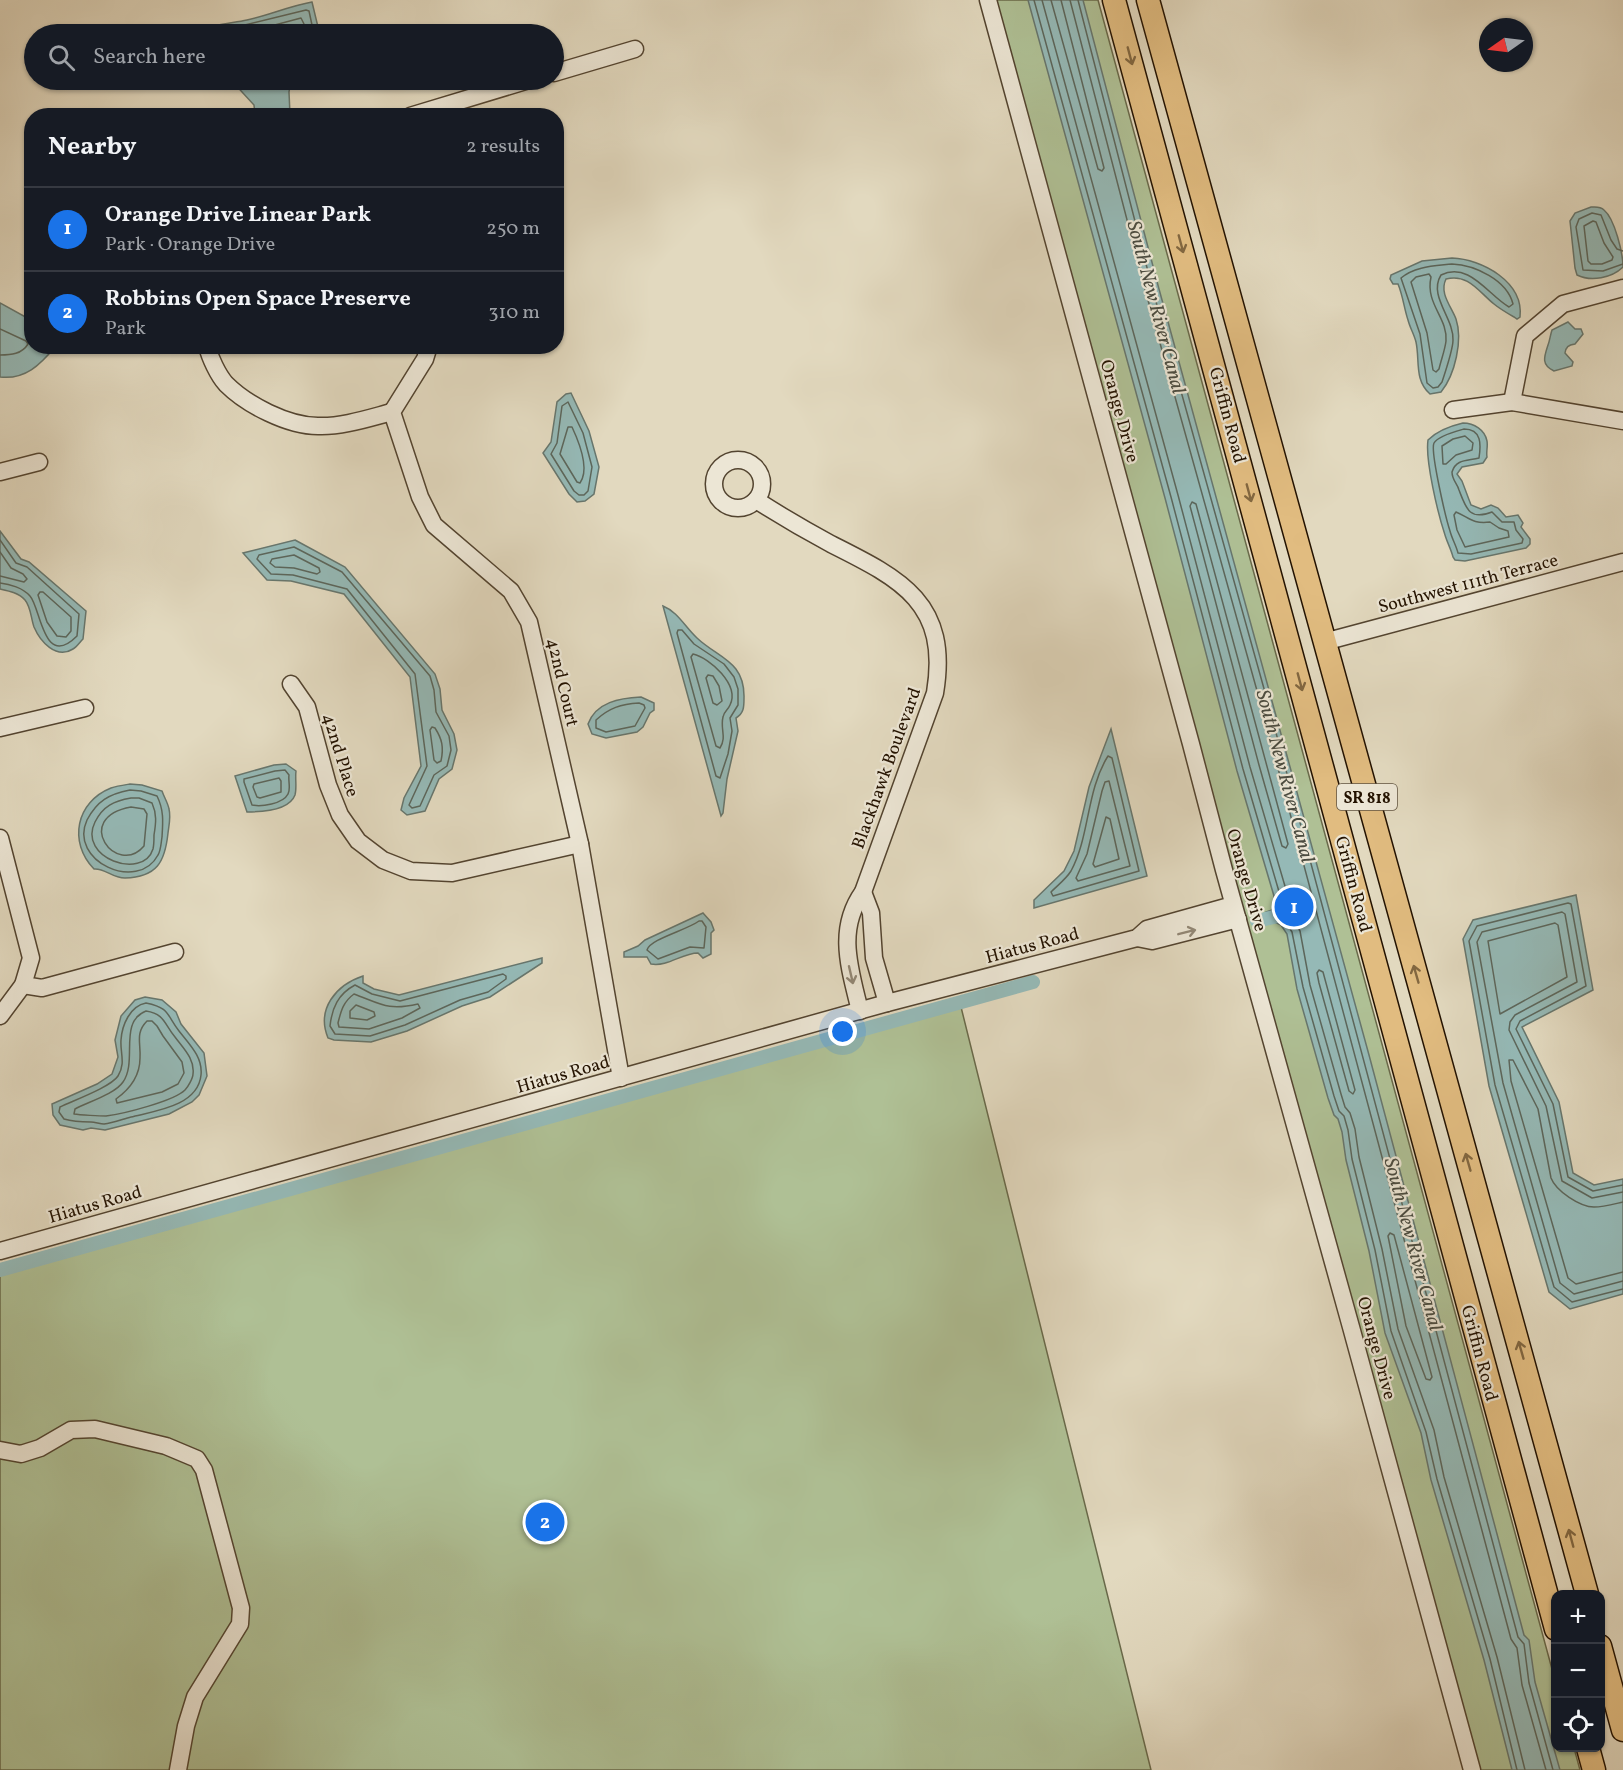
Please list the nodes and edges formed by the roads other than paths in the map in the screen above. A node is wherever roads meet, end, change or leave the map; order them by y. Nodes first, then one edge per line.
1 (988, 0) edge
2 (1114, 0) edge
3 (1148, 0) edge
4 (635, 49) dead end
5 (564, 69) edge
6 (497, 90) edge
7 (437, 108) edge
8 (1623, 288) edge
9 (211, 354) edge
10 (427, 354) edge
11 (1512, 402) junction
12 (1453, 410) dead end
13 (392, 412) junction
14 (1623, 421) edge
15 (39, 462) dead end
16 (0, 472) edge
17 (756, 500) dead end
18 (1623, 562) edge
19 (1324, 642) junction
20 (291, 684) dead end
21 (85, 708) dead end
22 (0, 728) edge
23 (0, 838) edge
24 (580, 844) junction
25 (1350, 867) junction
26 (1388, 875) junction
27 (863, 892) junction
28 (1360, 908) junction
29 (1235, 912) junction
30 (1402, 925) junction
31 (176, 952) dead end
32 (23, 985) junction
33 (887, 1004) junction
34 (860, 1011) junction
35 (0, 1016) edge
36 (621, 1078) junction
37 (0, 1251) edge
38 (0, 1450) edge
39 (1586, 1590) edge
40 (1551, 1611) edge
41 (1605, 1664) edge
42 (1623, 1730) edge
43 (1589, 1752) edge
44 (178, 1770) edge
45 (1472, 1770) edge
46 (1594, 1770) edge

1 - 29 street, Orange Drive
2 -> 25 main road, Griffin Road / SR 818
3 - 19 main road, Griffin Road / SR 818
4 - 5 street
6 - 7 street
8 - 11 street
9 - 13 street
10 - 13 street
11 - 12 street
11 - 14 street
13 - 24 street, 42nd Court
15 - 16 street
17 - 27 street, Blackhawk Boulevard
18 - 19 street, Southwest 111th Terrace
19 - 26 main road, Griffin Road / SR 818
20 - 24 street, 42nd Place
21 - 22 street
23 - 32 street
24 - 36 street, 42nd Court
25 - 26 main road
25 - 28 main road, Griffin Road / SR 818
26 - 30 main road, Griffin Road / SR 818
27 - 33 street
27 -> 34 street, Blackhawk Boulevard
28 - 30 main road
28 - 40 main road, Griffin Road / SR 818
29 - 33 street, Hiatus Road
29 - 45 street, Orange Drive
39 -> 30 main road, Griffin Road / SR 818
31 - 32 street
32 - 35 street
33 - 34 street, Hiatus Road
34 - 36 street, Hiatus Road
36 - 37 street, Hiatus Road
38 - 44 street
41 - 42 main road
43 - 46 main road

